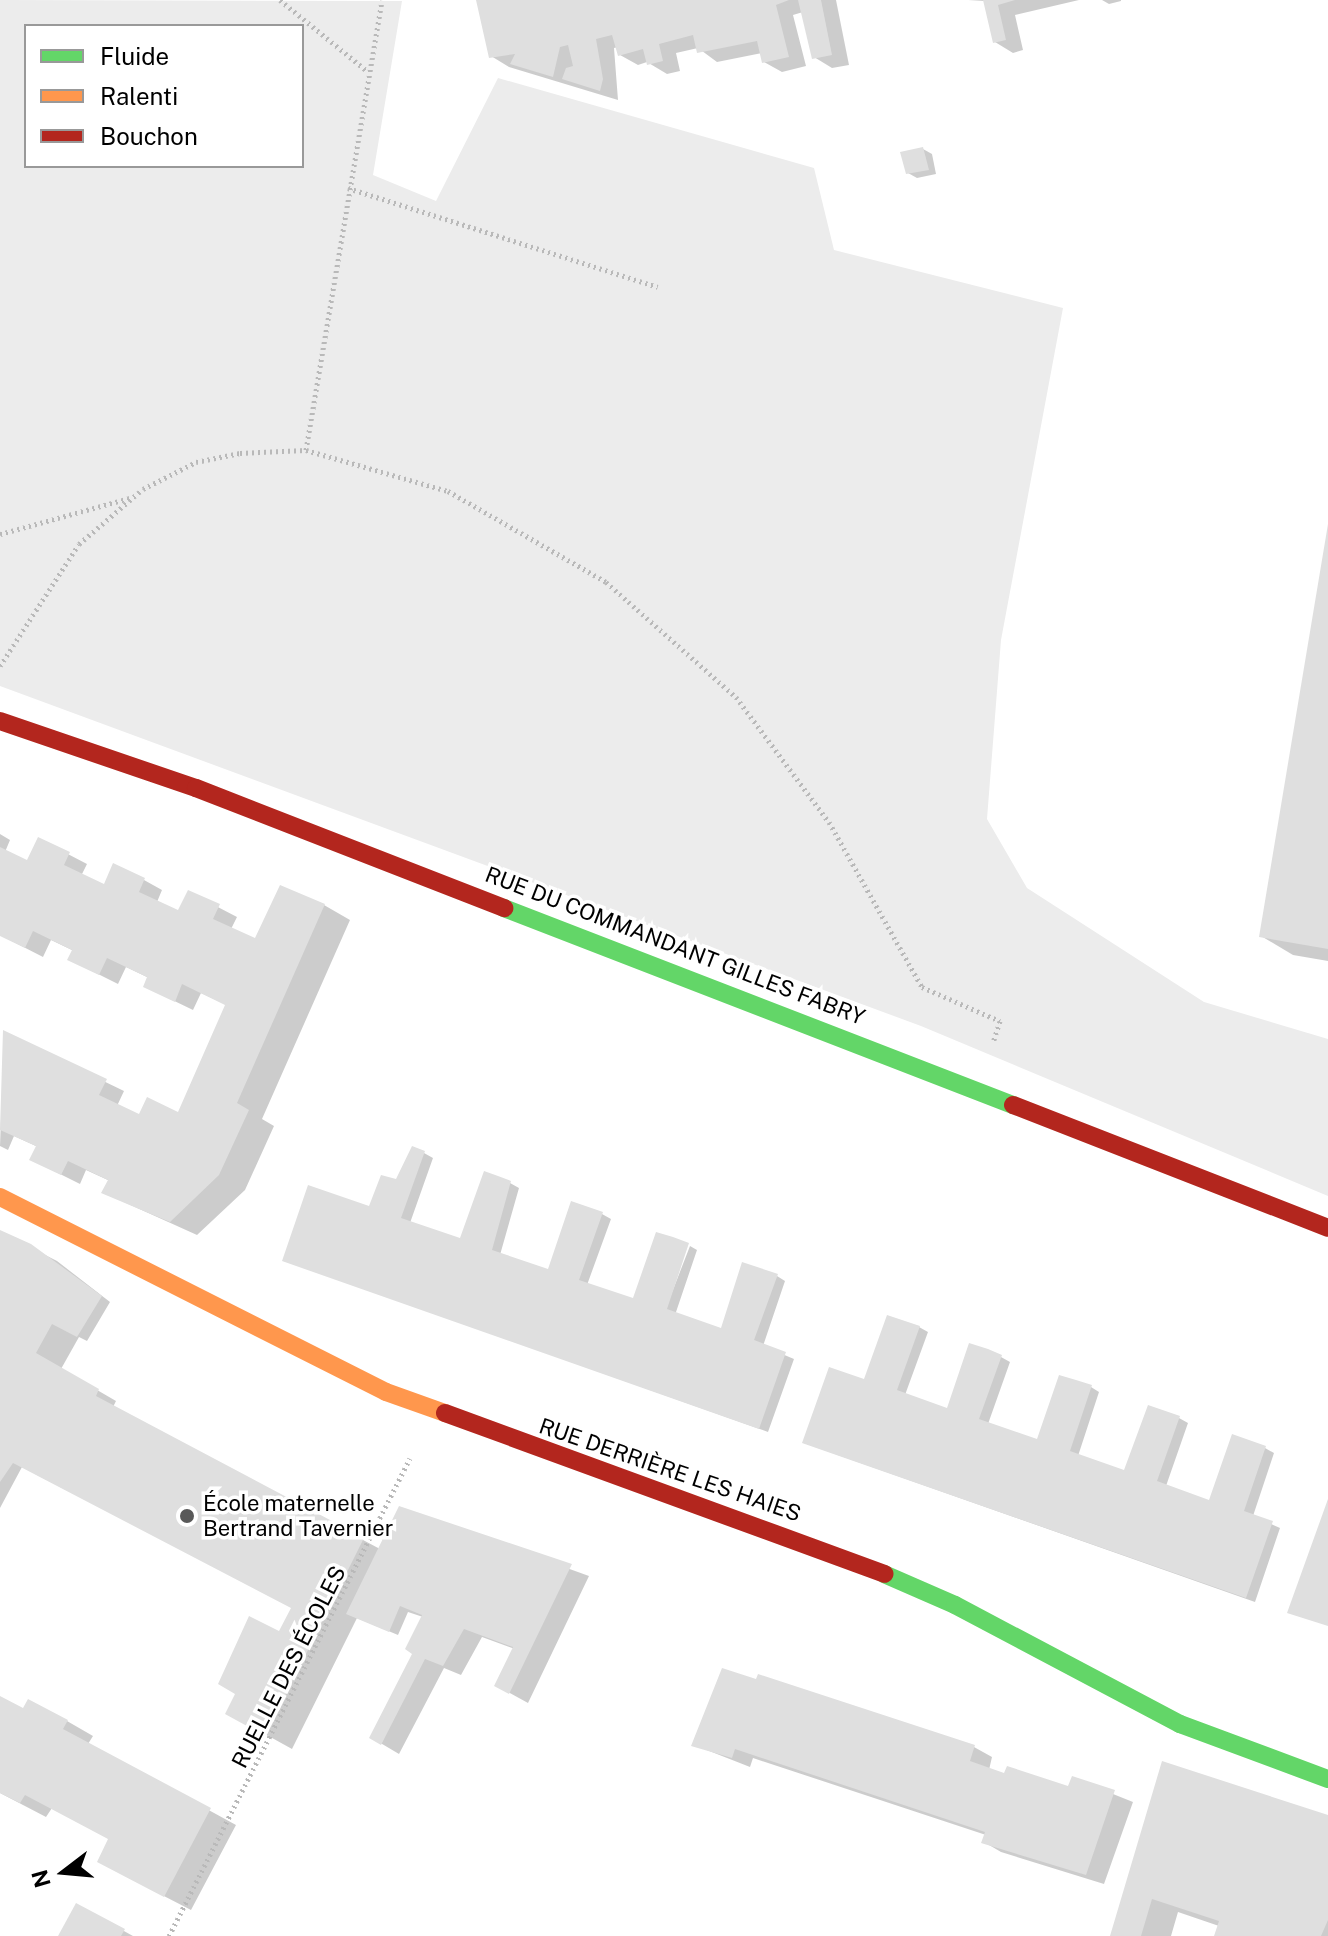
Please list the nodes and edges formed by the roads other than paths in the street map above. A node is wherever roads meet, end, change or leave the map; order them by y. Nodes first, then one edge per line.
1 (0, 721) edge
2 (0, 1197) edge
3 (1328, 1228) edge
4 (1328, 1779) edge

1 - 3 street, RUE DU COMMANDANT GILLES FABRY
2 - 4 street, RUE DERRIÈRE LES HAIES

